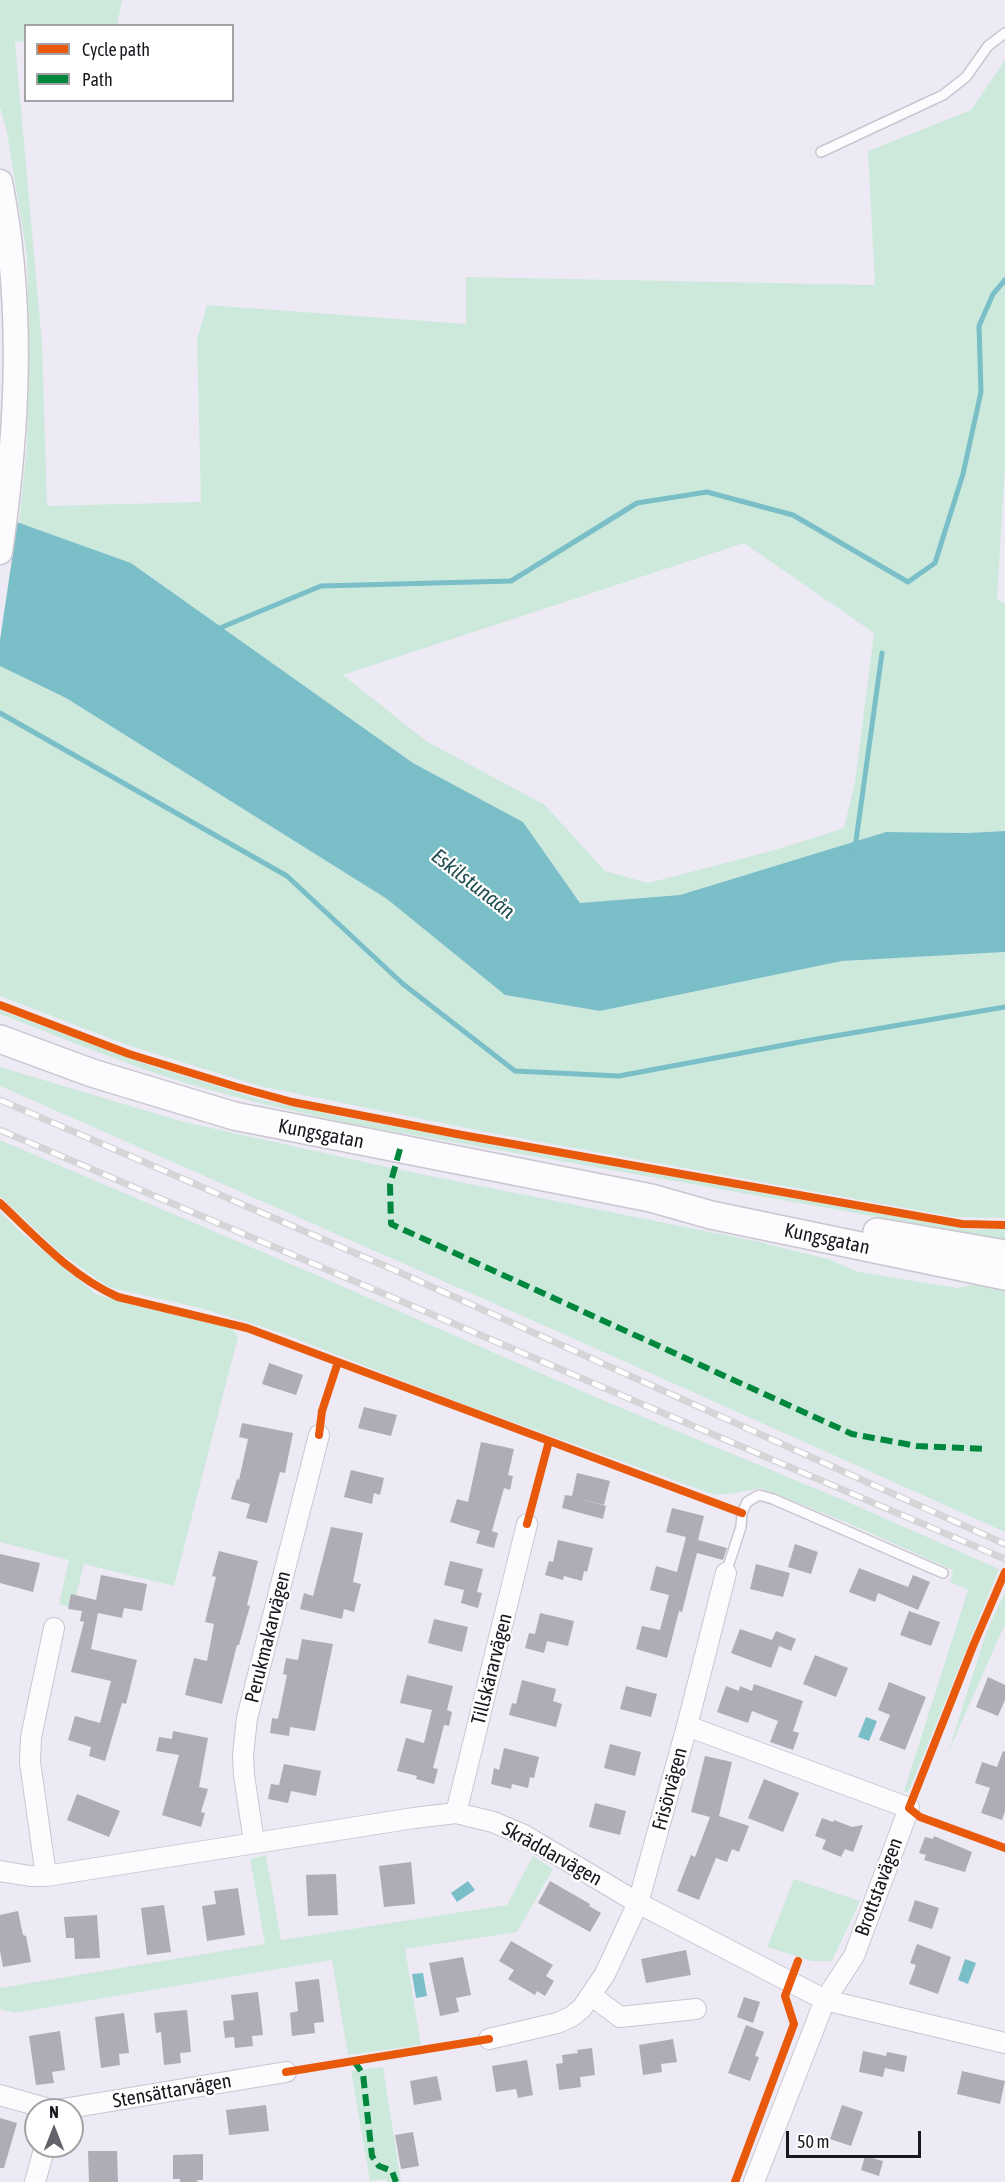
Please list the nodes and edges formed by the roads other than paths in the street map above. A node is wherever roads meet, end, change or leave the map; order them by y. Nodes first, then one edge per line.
1 (1005, 33) edge
2 (821, 152) dead end
3 (0, 182) edge
4 (0, 552) edge
5 (0, 1040) edge
6 (651, 1197) junction
7 (1005, 1254) edge
8 (1005, 1276) edge
9 (319, 1435) dead end
10 (527, 1524) dead end
11 (726, 1573) joint
12 (943, 1573) dead end
13 (54, 1628) dead end
14 (687, 1726) junction
15 (456, 1813) junction
16 (254, 1842) junction
17 (0, 1871) edge
18 (46, 1876) junction
19 (638, 1902) junction
20 (592, 1996) junction
21 (825, 2000) junction
22 (696, 2009) dead end
23 (489, 2039) dead end
24 (1005, 2043) edge
25 (286, 2072) dead end
26 (0, 2095) edge
27 (24, 2102) edge
28 (84, 2105) edge
29 (42, 2158) edge
30 (35, 2182) edge
31 (754, 2182) edge

1 - 2 lane
3 - 4 street
5 - 6 main road, Kungsgatan
6 - 7 main road, Kungsgatan
6 - 8 main road, Kungsgatan
9 - 16 street, Perukmakarvägen
10 - 15 street, Tillskärarvägen
11 - 12 lane
11 - 14 street, Frisörvägen
13 - 18 street
14 - 19 street, Frisörvägen
14 - 21 street, Brottstavägen
15 - 16 street, Skräddarvägen
15 - 19 street, Skräddarvägen
16 - 18 street, Skräddarvägen
17 - 18 street, Skräddarvägen
19 - 20 street, Frisörvägen
19 - 21 street, Skräddarvägen
20 - 22 street
20 - 23 street, Frisörvägen
21 - 24 street, Skräddarvägen
21 - 31 street, Brottstavägen
25 - 28 street, Stensättarvägen
26 - 27 street, Stensättarvägen
29 - 30 street

